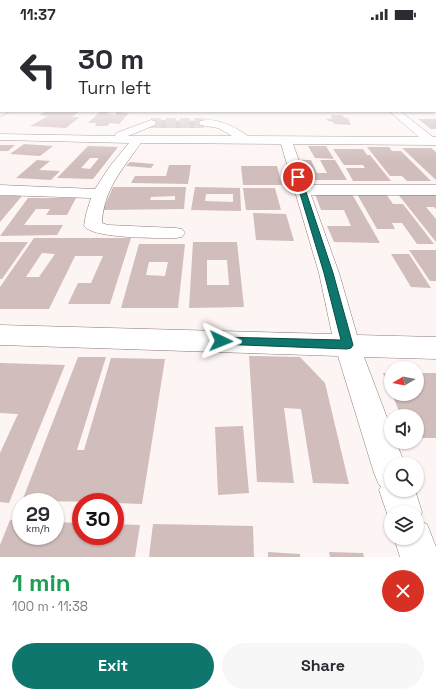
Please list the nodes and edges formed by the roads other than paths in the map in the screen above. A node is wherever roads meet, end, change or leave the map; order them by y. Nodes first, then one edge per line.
1 (397, 114) edge
2 (151, 123) tunnel mouth
3 (204, 123) tunnel mouth
4 (0, 136) edge
5 (112, 139) junction
6 (138, 139) junction
7 (246, 140) junction
8 (286, 140) junction
9 (433, 141) edge
10 (0, 190) edge
11 (302, 190) junction
12 (436, 190) edge
13 (99, 194) junction
14 (176, 233) dead end
15 (0, 335) edge
16 (347, 345) junction
17 (436, 348) edge
18 (386, 457) edge
19 (416, 545) edge
20 (420, 557) edge

1 - 9 street
2 - 5 street
3 - 7 street
4 - 5 street
5 - 6 street
6 - 7 street
6 - 13 street
7 - 8 street
8 - 9 street
8 - 11 street
10 - 13 street
11 - 12 street
11 - 16 street
13 - 14 street
15 - 16 street
16 - 17 street
16 - 18 street
19 - 20 street

